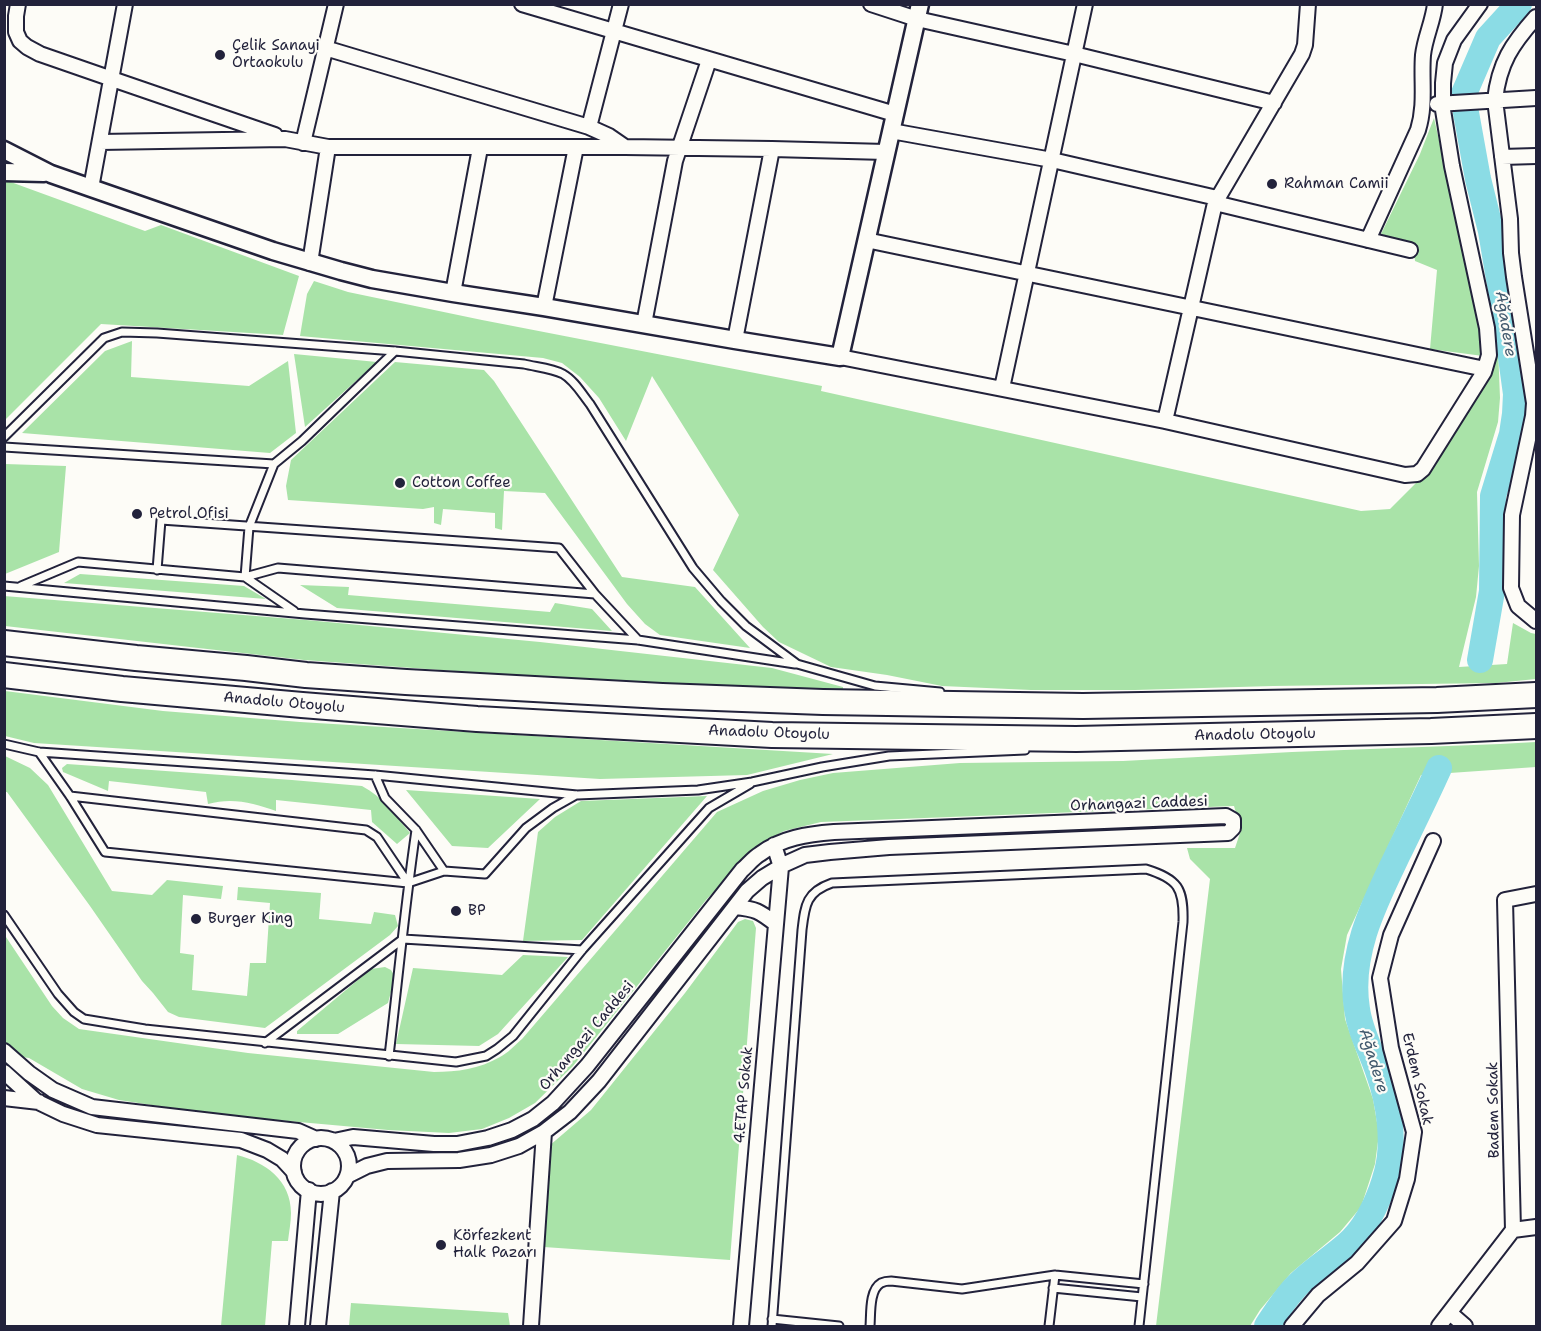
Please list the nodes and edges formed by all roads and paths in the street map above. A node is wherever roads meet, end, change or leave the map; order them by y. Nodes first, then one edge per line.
1 (18, 4) edge
2 (125, 4) edge
3 (336, 4) edge
4 (522, 4) edge
5 (621, 4) edge
6 (871, 4) edge
7 (1085, 4) edge
8 (1308, 4) edge
9 (1436, 4) edge
10 (1480, 4) edge
11 (918, 12) edge
12 (1536, 17) edge
13 (614, 31) junction
14 (325, 48) junction
15 (1074, 54) junction
16 (709, 60) junction
17 (112, 79) junction
18 (1536, 98) edge
19 (1495, 100) junction
20 (1274, 103) junction
21 (1448, 103) junction
22 (1423, 105) junction
23 (895, 114) junction
24 (589, 127) junction
25 (891, 131) junction
26 (285, 139) junction
27 (100, 142) junction
28 (303, 143) junction
29 (328, 147) junction
30 (576, 147) junction
31 (625, 147) junction
32 (480, 148) junction
33 (679, 148) junction
34 (772, 148) junction
35 (4, 150) edge
36 (886, 152) junction
37 (1536, 156) edge
38 (1502, 157) junction
39 (1052, 160) junction
40 (4, 172) edge
41 (51, 174) junction
42 (91, 188) junction
43 (1216, 200) junction
44 (866, 240) junction
45 (1368, 240) junction
46 (1410, 250) dead end
47 (310, 262) junction
48 (1028, 273) junction
49 (453, 293) junction
50 (544, 307) junction
51 (1191, 307) junction
52 (644, 324) junction
53 (735, 340) junction
54 (395, 351) junction
55 (840, 357) junction
56 (1485, 369) junction
57 (1002, 388) junction
58 (1535, 408) edge
59 (1165, 421) junction
60 (4, 437) edge
61 (4, 447) edge
62 (274, 464) junction
63 (249, 526) junction
64 (157, 570) junction
65 (245, 577) junction
66 (4, 586) edge
67 (19, 587) junction
68 (595, 594) junction
69 (296, 613) junction
70 (1536, 621) edge
71 (639, 640) junction
72 (4, 643) edge
73 (797, 664) junction
74 (4, 675) edge
75 (944, 693) dead end
76 (1536, 695) edge
77 (979, 696) dead end
78 (1083, 706) junction
79 (1536, 726) edge
80 (1317, 733) junction
81 (4, 744) edge
82 (1072, 747) dead end
83 (1037, 749) dead end
84 (39, 752) junction
85 (375, 775) junction
86 (752, 782) junction
87 (577, 795) junction
88 (70, 796) junction
89 (416, 830) junction
90 (1433, 841) dead end
91 (774, 845) junction
92 (781, 867) junction
93 (444, 871) junction
94 (408, 883) junction
95 (1536, 894) edge
96 (735, 907) junction
97 (4, 915) edge
98 (776, 924) junction
99 (403, 939) junction
100 (582, 950) junction
101 (265, 1043) junction
102 (4, 1051) edge
103 (389, 1056) junction
104 (4, 1072) edge
105 (4, 1098) edge
106 (36, 1101) junction
107 (92, 1107) junction
108 (544, 1132) junction
109 (316, 1139) junction
110 (334, 1141) junction
111 (294, 1172) junction
112 (347, 1176) junction
113 (309, 1190) junction
114 (332, 1191) junction
115 (1536, 1227) edge
116 (1513, 1230) junction
117 (1055, 1275) junction
118 (1144, 1284) junction
119 (1053, 1288) junction
120 (1142, 1297) junction
121 (1450, 1312) junction
122 (772, 1323) edge
123 (297, 1326) edge
124 (318, 1326) edge
125 (531, 1326) edge
126 (741, 1326) edge
127 (839, 1326) edge
128 (870, 1326) edge
129 (1048, 1326) edge
130 (1139, 1326) edge
131 (1292, 1326) edge
132 (1438, 1326) edge
133 (1465, 1326) edge

1 - 17 street
2 - 17 street
3 - 14 street
4 - 13 street
5 - 13 street
6 - 11 street
7 - 15 street
8 - 20 street
9 - 22 street
10 - 21 street
11 - 15 street
11 - 23 street
12 - 19 street
13 - 16 street
13 - 24 street
14 - 24 street
14 - 28 street
15 - 20 street
15 - 39 street
16 - 23 street
16 - 33 street
17 - 26 street
17 - 27 street
18 - 19 street
19 - 21 street
19 - 38 street
20 - 43 street
21 - 22 street
21 - 56 street
22 - 45 street
23 - 25 street
24 - 31 street
25 - 36 street
25 - 39 street
26 - 27 street
26 - 28 street
27 - 42 street
28 - 29 street
29 - 32 street
29 - 47 street
30 - 31 street
30 - 32 street
30 - 50 street
31 - 33 street
32 - 49 street
33 - 34 street
33 - 52 street
34 - 36 street
34 - 53 street
35 - 41 street
36 - 44 street
37 - 38 street
38 - 58 street
39 - 43 street
39 - 48 street
40 - 41 street
41 - 42 street
42 - 47 street
43 - 45 street
43 - 51 street
44 - 48 street
44 - 55 street
45 - 46 street
47 - 49 street
48 - 51 street
48 - 57 street
49 - 50 street
50 - 52 street
51 - 56 street
51 - 59 street
52 - 53 street
53 - 55 street
54 - 60 lane
54 - 62 lane
54 - 73 lane
55 - 57 street
56 - 59 street
57 - 59 street
58 - 70 street
61 - 62 lane
62 - 63 lane
63 - 64 lane
63 - 65 lane
63 - 68 lane
64 - 65 lane
64 - 67 lane
65 - 68 lane
65 - 69 lane
66 - 67 lane
67 - 69 lane
68 - 71 lane
69 - 71 lane
71 - 73 lane
72 - 78 highway, Anadolu Otoyolu
73 - 75 lane
74 - 80 highway, Anadolu Otoyolu
76 - 78 highway, Anadolu Otoyolu
77 - 78 lane
79 - 80 highway, Anadolu Otoyolu
80 - 82 lane
81 - 84 lane
83 - 86 lane
84 - 85 lane
84 - 88 lane
85 - 87 lane
85 - 89 lane
86 - 87 lane
86 - 100 lane
87 - 93 lane
88 - 94 lane
88 - 94 lane
89 - 93 lane
89 - 94 lane
90 - 131 street, Erdem Sokak
91 - 92 street
91 - 92 street, Orhangazi Caddesi
91 - 110 street, Orhangazi Caddesi
92 - 96 street
92 - 98 street, 4.ETAP Sokak
93 - 94 lane
94 - 99 lane
95 - 116 street, Badem Sokak
96 - 98 street
96 - 108 street
97 - 101 lane
98 - 126 street, 4.ETAP Sokak
99 - 100 lane
99 - 101 lane
99 - 103 lane
100 - 103 lane
101 - 103 lane
102 - 107 street
104 - 106 street
105 - 106 street
106 - 107 street
106 - 111 street
107 - 109 street
108 - 112 street
108 - 125 street
109 - 110 street
109 - 111 street
110 - 112 street
111 - 113 street
112 - 114 street
113 - 114 street
113 - 123 street
114 - 124 street
115 - 116 street
116 - 121 street
117 - 118 lane
117 - 119 lane
117 - 128 lane
118 - 120 lane
118 - 122 lane
119 - 120 lane
119 - 129 lane
120 - 130 lane
121 - 132 street
121 - 133 street
122 - 127 lane

